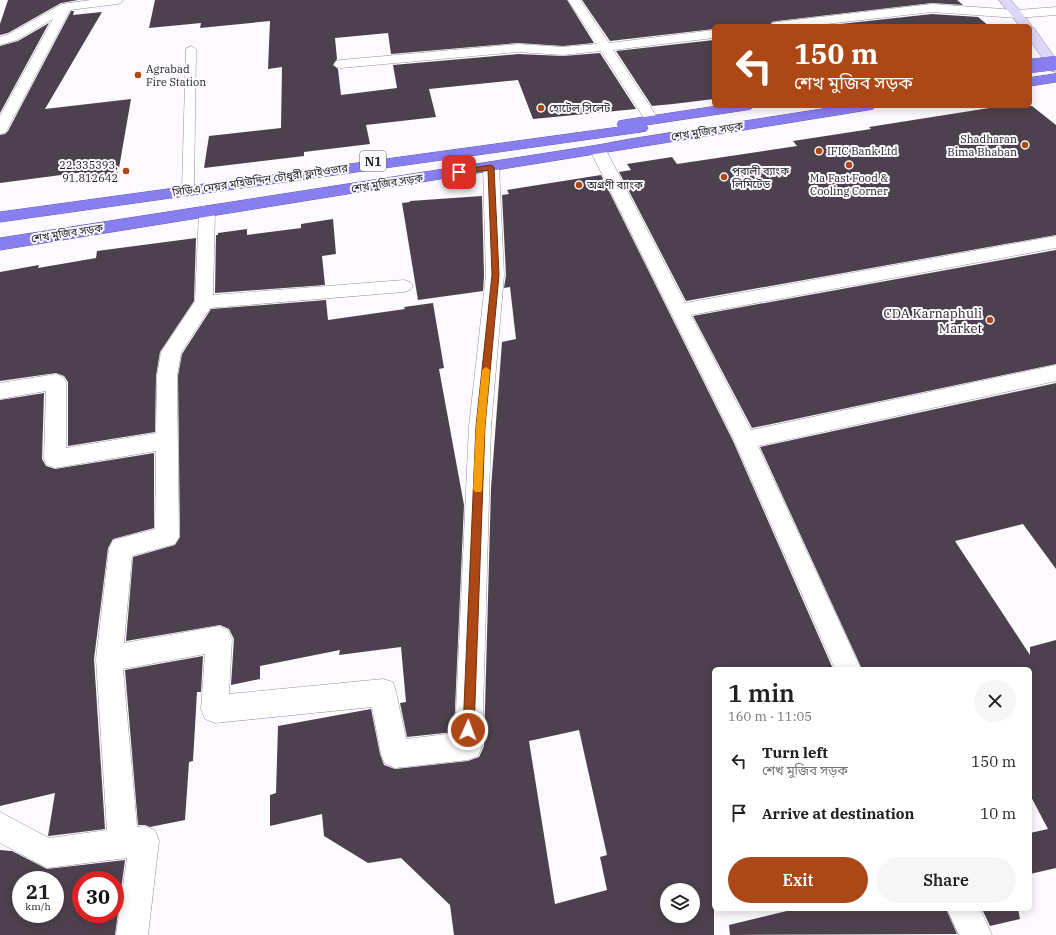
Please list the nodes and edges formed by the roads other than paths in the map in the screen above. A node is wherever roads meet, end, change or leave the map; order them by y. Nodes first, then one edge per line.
1 (117, 0) edge
2 (574, 0) edge
3 (1005, 0) edge
4 (75, 4) edge
5 (1056, 11) edge
6 (1017, 14) junction
7 (794, 24) edge
8 (1024, 24) edge
9 (712, 34) edge
10 (1032, 34) edge
11 (0, 41) edge
12 (605, 47) junction
13 (191, 49) dead end
14 (1032, 60) edge
15 (1054, 61) edge
16 (341, 64) dead end
17 (1032, 66) edge
18 (1056, 74) edge
19 (1032, 76) edge
20 (1056, 78) edge
21 (1032, 82) edge
22 (733, 108) edge
23 (769, 108) edge
24 (830, 108) edge
25 (855, 108) edge
26 (652, 120) junction
27 (0, 130) edge
28 (598, 150) junction
29 (491, 167) junction
30 (188, 188) junction
31 (206, 211) junction
32 (0, 217) edge
33 (0, 232) edge
34 (1056, 242) edge
35 (0, 244) edge
36 (404, 286) dead end
37 (204, 302) junction
38 (680, 310) junction
39 (1056, 373) edge
40 (0, 391) edge
41 (167, 440) junction
42 (746, 440) junction
43 (109, 659) junction
44 (847, 667) edge
45 (0, 827) edge
46 (123, 844) junction
47 (964, 911) edge
48 (132, 935) edge
49 (976, 935) edge

1 - 4 street
2 - 12 street
3 - 6 main road
4 - 11 street
4 - 27 street
5 - 6 street
6 - 7 street
6 - 8 main road
9 - 12 street
10 - 15 main road
12 - 16 street
12 - 26 street
13 - 30 lane
14 - 15 highway
15 - 17 highway, bridge
18 - 19 highway
20 - 21 highway
22 - 26 highway, শেখ মুজিব সড়ক / N1
23 - 32 highway, সিডিএ মেয়র মহিউদ্দিন চৌধুরী ফ্লাইওভার
24 - 33 highway
25 - 28 highway, শেখ মুজিব সড়ক / N1
26 - 30 highway, শেখ মুজিব সড়ক / N1
28 - 29 highway, শেখ মুজিব সড়ক / N1
28 - 38 street
29 - 31 highway, শেখ মুজিব সড়ক / N1
29 - 43 street
30 - 32 highway, শেখ মুজিব সড়ক / N1
31 - 35 highway, শেখ মুজিব সড়ক / N1
31 - 37 street
34 - 38 street
36 - 37 street
37 - 41 street
38 - 42 street
39 - 42 street
40 - 41 street
41 - 43 street
42 - 44 street
43 - 46 street
45 - 46 street
46 - 48 street
47 - 49 street

